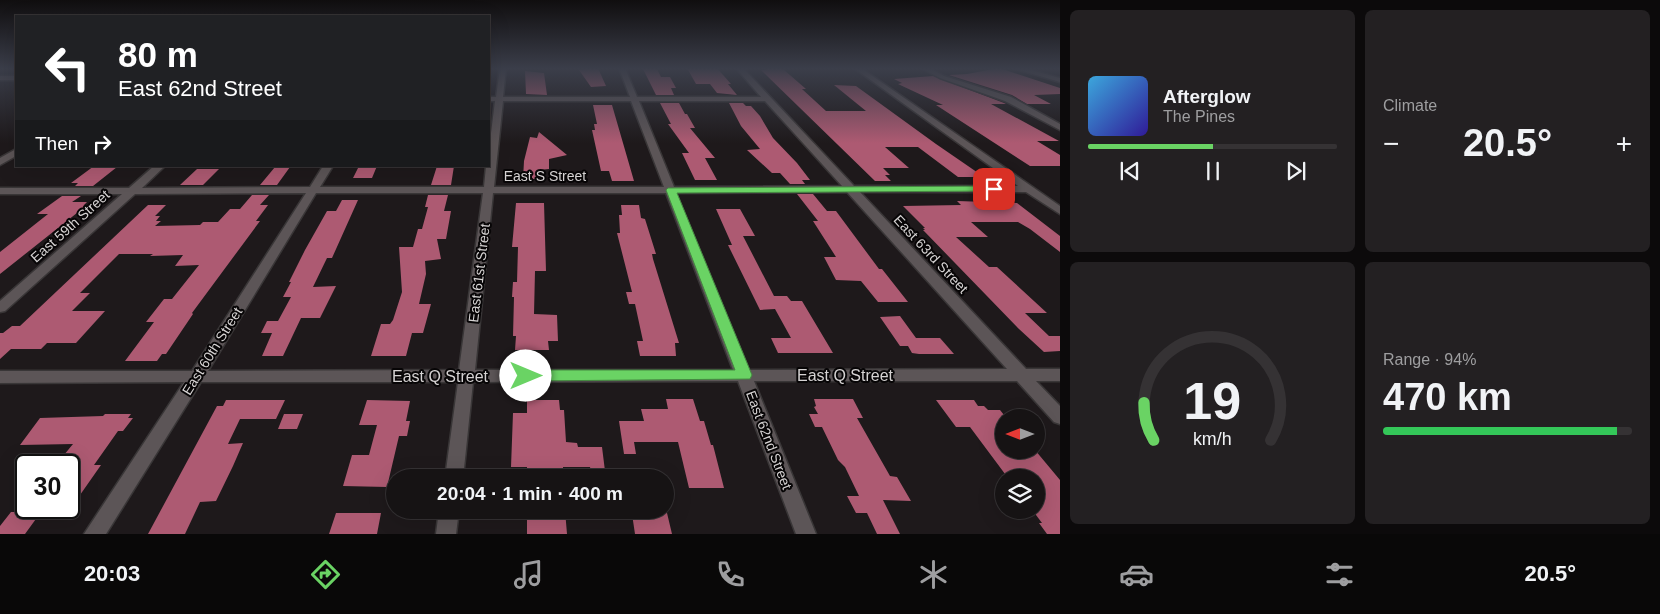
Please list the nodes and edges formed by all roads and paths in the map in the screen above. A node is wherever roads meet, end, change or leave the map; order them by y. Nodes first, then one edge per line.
1 (632, 93) edge
2 (762, 93) edge
3 (892, 93) edge
4 (990, 93) edge
5 (494, 99) edge
6 (634, 99) junction
7 (768, 99) junction
8 (1060, 127) edge
9 (15, 153) edge
10 (0, 162) edge
11 (159, 167) edge
12 (327, 167) edge
13 (850, 189) junction
14 (1029, 189) junction
15 (133, 190) junction
16 (312, 190) junction
17 (489, 190) junction
18 (671, 190) junction
19 (0, 191) edge
20 (1060, 211) edge
21 (0, 308) edge
22 (744, 375) junction
23 (1022, 375) junction
24 (1060, 375) edge
25 (197, 376) junction
26 (467, 376) junction
27 (0, 377) edge
28 (1060, 417) edge
29 (455, 469) edge
30 (448, 519) edge
31 (94, 534) edge
32 (446, 534) edge
33 (806, 534) edge

1 - 6 street, East 62nd Street
2 - 7 street, East 63rd Street
3 - 14 street
4 - 8 street
5 - 6 street
5 - 17 street, East 61st Street
6 - 7 street
6 - 18 street, East 62nd Street
7 - 13 street, East 63rd Street
9 - 10 street
11 - 15 street, East 59th Street
12 - 16 street, East 60th Street
13 - 14 street, East S Street
13 - 18 street, East S Street
13 - 23 street, East 63rd Street
14 - 20 street
15 - 16 street, East S Street
15 - 19 street, East S Street
15 - 21 street, East 59th Street
16 - 17 street, East S Street
16 - 25 street, East 60th Street
17 - 18 street, East S Street
17 - 26 street, East 61st Street
18 - 22 street, East 62nd Street
22 - 23 street, East Q Street
22 - 26 street, East Q Street
22 - 33 street, East 62nd Street
23 - 24 street, East Q Street
23 - 28 street, East 63rd Street
25 - 26 street, East Q Street
25 - 27 street, East Q Street
25 - 31 street, East 60th Street
26 - 29 street, East 61st Street
30 - 32 street

